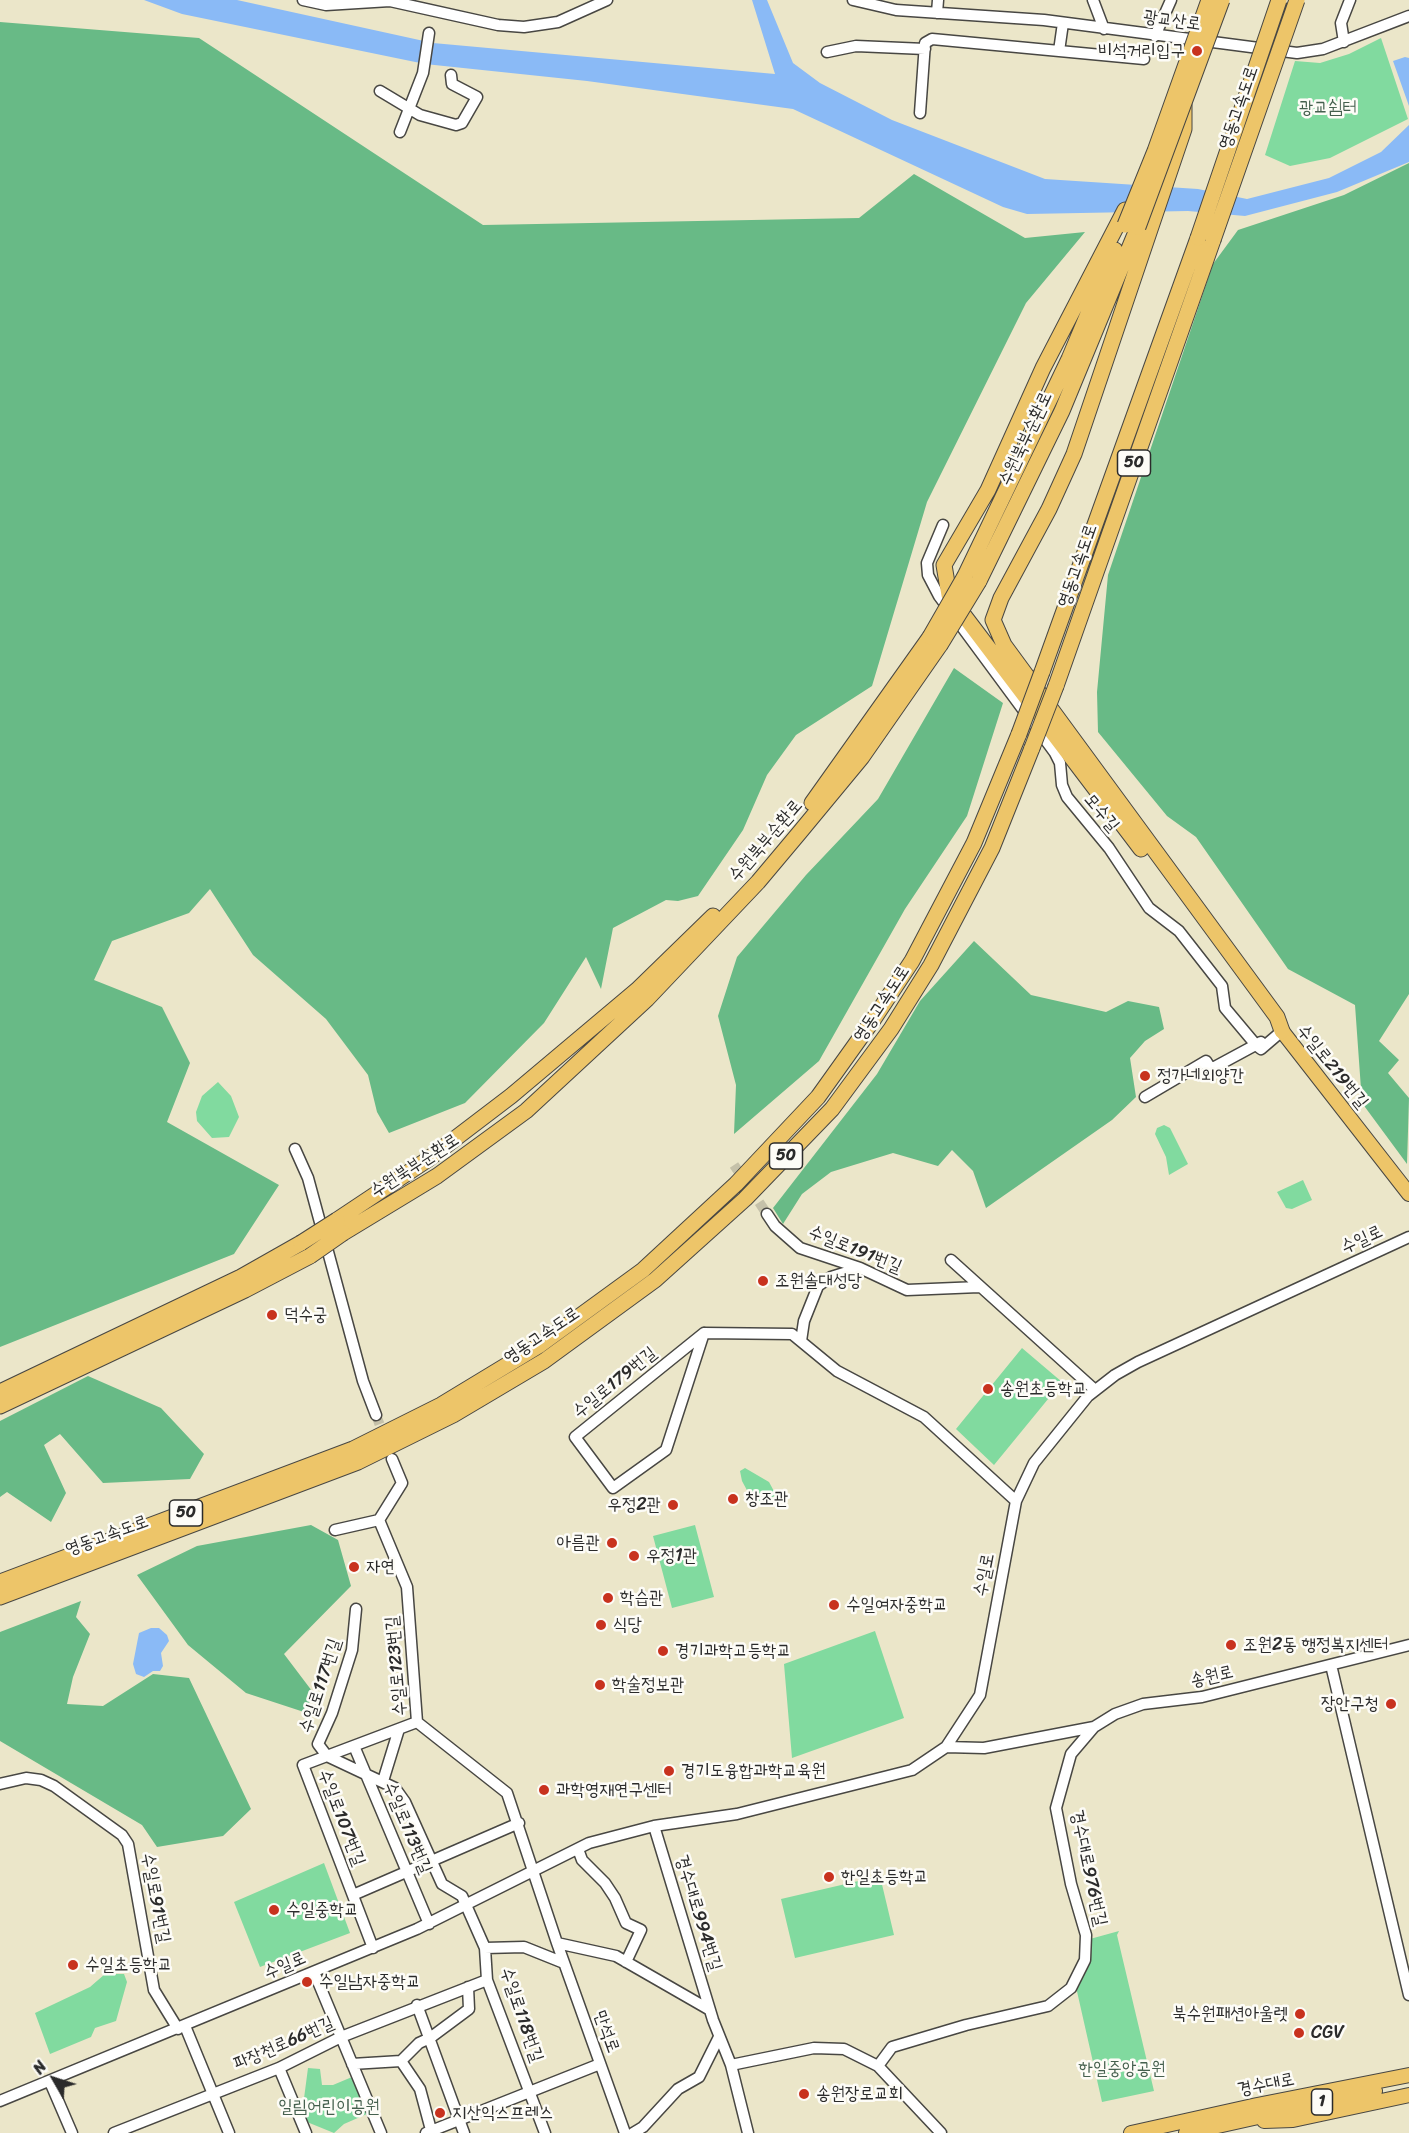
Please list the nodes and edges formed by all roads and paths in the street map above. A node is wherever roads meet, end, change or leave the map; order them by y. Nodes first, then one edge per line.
1 (303, 0) edge
2 (607, 0) edge
3 (853, 0) edge
4 (938, 0) edge
5 (1093, 0) edge
6 (1171, 0) edge
7 (1209, 0) edge
8 (1222, 0) edge
9 (1279, 0) edge
10 (1298, 0) edge
11 (1350, 0) edge
12 (321, 2) edge
13 (937, 13) junction
14 (1409, 16) edge
15 (1063, 23) junction
16 (1104, 29) junction
17 (1155, 36) junction
18 (429, 37) dead end
19 (1344, 42) junction
20 (924, 49) junction
21 (1059, 51) junction
22 (827, 52) dead end
23 (1144, 59) dead end
24 (451, 75) dead end
25 (380, 91) dead end
26 (410, 109) junction
27 (920, 113) dead end
28 (400, 132) dead end
29 (1133, 226) junction
30 (1205, 239) junction
31 (943, 525) dead end
32 (935, 641) junction
33 (1282, 1031) junction
34 (1256, 1045) junction
35 (1145, 1097) dead end
36 (295, 1149) dead end
37 (1409, 1194) edge
38 (767, 1214) tunnel mouth
39 (340, 1227) junction
40 (1409, 1237) edge
41 (306, 1249) junction
42 (951, 1260) dead end
43 (860, 1268) junction
44 (979, 1287) junction
45 (704, 1333) junction
46 (801, 1341) junction
47 (1095, 1390) junction
48 (0, 1392) edge
49 (0, 1406) edge
50 (376, 1415) tunnel mouth
51 (392, 1460) dead end
52 (1016, 1501) junction
53 (379, 1520) junction
54 (335, 1530) dead end
55 (0, 1582) edge
56 (0, 1597) edge
57 (356, 1609) dead end
58 (1409, 1645) edge
59 (1331, 1665) junction
60 (417, 1722) junction
61 (1095, 1727) junction
62 (399, 1729) junction
63 (354, 1746) junction
64 (946, 1747) junction
65 (327, 1756) junction
66 (367, 1776) junction
67 (383, 1781) junction
68 (0, 1784) edge
69 (519, 1823) junction
70 (654, 1826) junction
71 (578, 1849) junction
72 (432, 1861) junction
73 (407, 1872) junction
74 (533, 1872) junction
75 (353, 1895) junction
76 (467, 1906) junction
77 (429, 1924) junction
78 (557, 1943) junction
79 (373, 1948) junction
80 (485, 1948) junction
81 (627, 1962) junction
82 (564, 1964) junction
83 (314, 1972) junction
84 (487, 1980) junction
85 (468, 1987) junction
86 (1409, 1995) edge
87 (417, 2005) junction
88 (710, 2010) junction
89 (181, 2028) junction
90 (340, 2037) junction
91 (719, 2037) junction
92 (430, 2038) junction
93 (401, 2061) junction
94 (352, 2064) junction
95 (600, 2064) junction
96 (731, 2066) junction
97 (878, 2066) junction
98 (1409, 2066) edge
99 (279, 2068) junction
100 (1409, 2075) edge
101 (50, 2082) junction
102 (1409, 2084) edge
103 (212, 2092) junction
104 (530, 2093) junction
105 (1409, 2095) edge
106 (0, 2102) edge
107 (1241, 2108) junction
108 (459, 2120) junction
109 (145, 2121) junction
110 (1235, 2122) junction
111 (1216, 2129) edge
112 (429, 2132) edge
113 (72, 2133) edge
114 (114, 2133) edge
115 (150, 2133) edge
116 (229, 2133) edge
117 (306, 2133) edge
118 (381, 2133) edge
119 (464, 2133) edge
120 (545, 2133) edge
121 (625, 2133) edge
122 (633, 2133) edge
123 (748, 2133) edge
124 (941, 2133) edge
125 (1131, 2133) edge
126 (1186, 2133) edge

1 - 12 street
2 - 12 street
3 - 13 street, 광교산로
4 - 13 street
5 - 16 street
6 - 17 street
7 - 29 highway, 수원북부순환로, bridge
8 - 29 highway, 수원북부순환로, bridge
9 - 30 highway, 영동고속도로 / 50, bridge
10 - 30 highway, 영동고속도로 / 50, bridge
11 - 19 street
13 - 15 street, 광교산로
14 - 19 street, 광교산로
15 - 16 street, 광교산로
15 - 21 street
16 - 17 street, 광교산로
17 - 19 street, 광교산로
18 - 26 street
20 - 21 street
20 - 22 street
20 - 27 street
21 - 23 street
24 - 26 street
25 - 26 street
26 - 28 street
29 - 32 highway, 수원북부순환로, bridge
29 - 33 highway
29 - 33 highway
30 - 55 highway, 영동고속도로 / 50, bridge
30 - 56 highway, 영동고속도로 / 50, bridge
31 - 34 street, 모수길
32 - 39 highway, 수원북부순환로
32 - 39 highway, 수원북부순환로
33 - 34 street, 수일로219번길
33 - 37 main road, 수일로219번길
34 - 35 street, 수일로219번길
36 - 50 street
38 - 43 street, 수일로191번길
39 - 41 highway, 수원북부순환로, bridge
40 - 47 street, 수일로
41 - 48 highway, 수원북부순환로
41 - 49 highway, 수원북부순환로
42 - 44 street
43 - 44 street, 수일로191번길
43 - 46 street
44 - 47 street
45 - 45 street, 수일로179번길
45 - 46 street
46 - 52 street
47 - 52 street, 수일로
51 - 53 street
52 - 64 street, 수일로
53 - 54 street
53 - 60 street, 수일로123번길
57 - 65 street, 수일로117번길
58 - 59 street, 송원로
59 - 61 street, 송원로
59 - 86 street
60 - 62 street, 수일로107번길
60 - 69 street, 수일로123번길
61 - 64 street
61 - 97 street, 경수대로976번길
62 - 63 street, 수일로107번길
62 - 67 street
63 - 65 street, 수일로107번길
63 - 66 street, 수일로113번길
64 - 70 street, 수일로
65 - 66 street, 수일로117번길
65 - 75 street, 수일로107번길
66 - 67 street, 수일로117번길
66 - 73 street, 수일로113번길
67 - 72 street, 수일로117번길
68 - 89 street, 수일로91번길
69 - 72 street
69 - 74 street, 수일로123번길
70 - 71 street, 수일로
70 - 88 street, 경수대로994번길
71 - 74 street, 수일로
71 - 81 street
72 - 73 street
72 - 76 street, 수일로117번길
73 - 75 street, 수일로107번길
73 - 77 street, 수일로113번길
74 - 76 street, 수일로
74 - 78 street, 만석로
75 - 79 street, 수일로107번길
76 - 77 street, 수일로
76 - 80 street, 수일로118번길
77 - 79 street, 수일로
78 - 81 street
78 - 82 street, 만석로
79 - 83 street, 수일로
80 - 82 street, 수일로118번길
80 - 84 street, 수일로118번길
81 - 88 street
82 - 95 street, 만석로
83 - 89 street, 수일로
83 - 90 street
84 - 85 street, 파장천로66번길
84 - 104 street, 수일로118번길
85 - 87 street, 파장천로66번길
85 - 92 street
87 - 90 street, 파장천로66번길
87 - 92 street
88 - 91 street, 경수대로994번길
89 - 101 street, 수일로
89 - 103 street, 수일로91번길
90 - 94 street
90 - 99 street, 파장천로66번길
91 - 96 street, 경수대로994번길
91 - 122 street
92 - 93 street
92 - 108 street
93 - 94 street
93 - 112 street
94 - 118 street
95 - 104 street
95 - 121 street, 만석로
96 - 97 street
96 - 123 street, 경수대로994번길
97 - 124 street
98 - 107 main road
99 - 103 street, 파장천로66번길
99 - 117 street
100 - 107 main road, 경수대로 / 1
101 - 106 street, 수일로
101 - 113 street
102 - 110 main road, 경수대로 / 1
103 - 109 street, 파장천로66번길
103 - 116 street, 수일로91번길
104 - 108 street
104 - 120 street, 수일로118번길
105 - 110 main road
107 - 125 main road, 경수대로 / 1
108 - 112 street
108 - 119 street
109 - 114 street, 파장천로66번길
109 - 115 street
110 - 111 main road, 경수대로 / 1
111 - 126 main road, 경수대로 / 1

